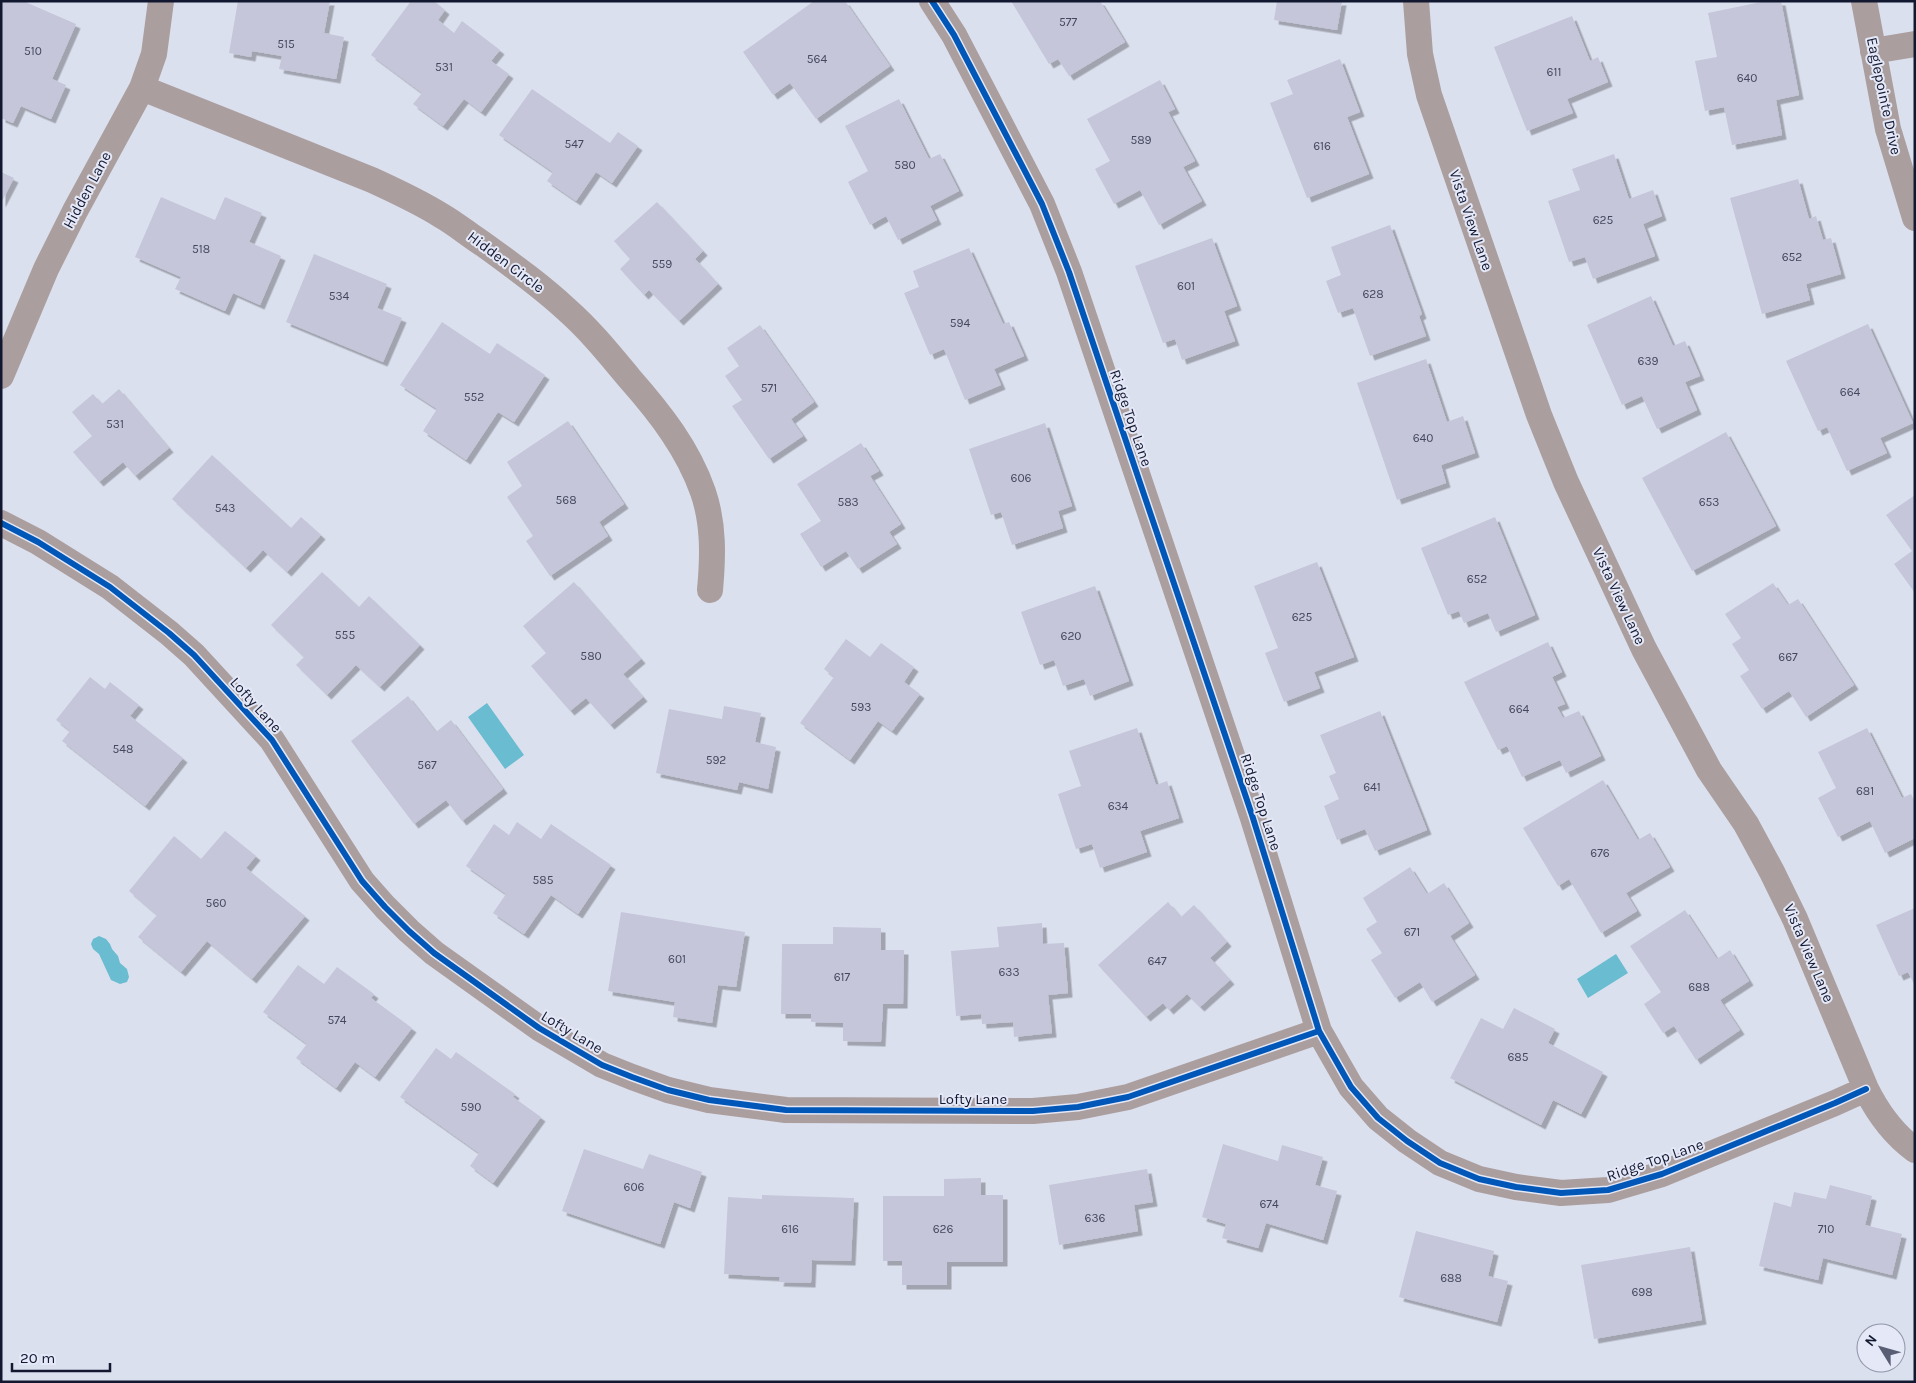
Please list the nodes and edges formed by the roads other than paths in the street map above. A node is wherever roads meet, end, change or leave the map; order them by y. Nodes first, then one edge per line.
1 (162, 1) edge
2 (932, 1) edge
3 (1416, 1) edge
4 (1864, 1) edge
5 (1915, 44) edge
6 (1873, 51) junction
7 (142, 88) junction
8 (1915, 218) edge
9 (1, 376) edge
10 (1, 523) edge
11 (710, 590) dead end
12 (1319, 1031) junction
13 (1866, 1089) junction
14 (1915, 1150) edge

1 - 7 street, Hidden Lane
2 - 12 street, Ridge Top Lane
3 - 13 street, Vista View Lane
4 - 6 street, Eaglepointe Drive
5 - 6 street
6 - 8 street, Eaglepointe Drive
7 - 9 street, Hidden Lane
7 - 11 street, Hidden Circle
10 - 12 street, Lofty Lane
12 - 13 street, Ridge Top Lane
13 - 14 street, Vista View Lane

